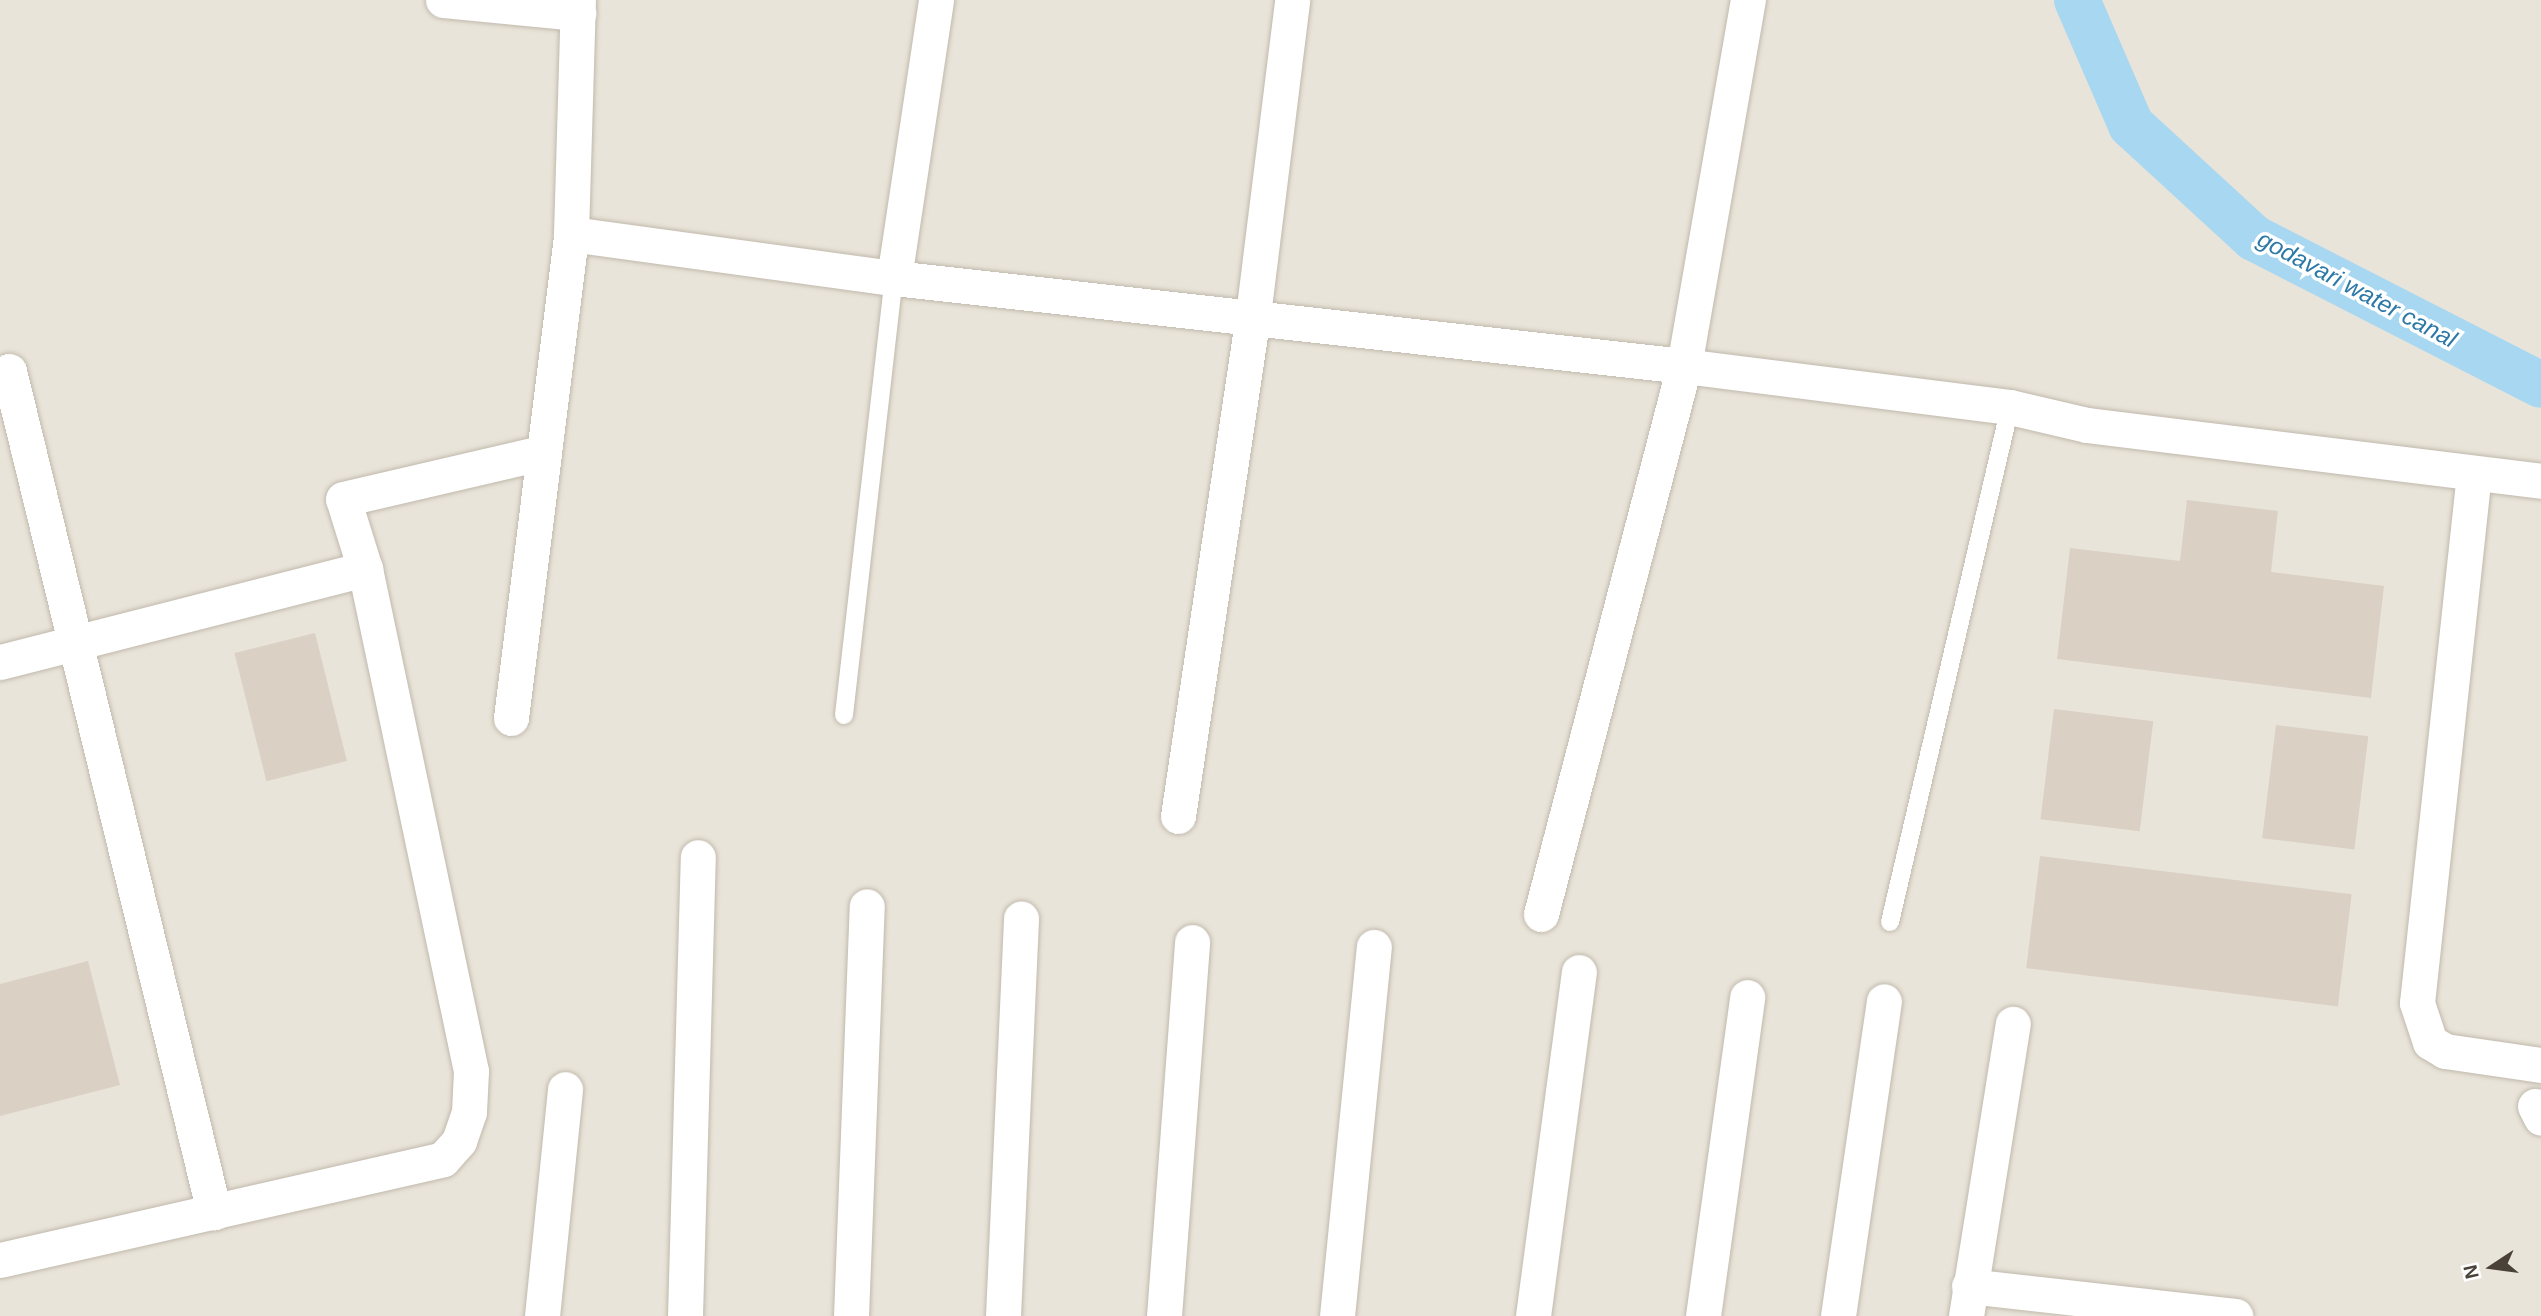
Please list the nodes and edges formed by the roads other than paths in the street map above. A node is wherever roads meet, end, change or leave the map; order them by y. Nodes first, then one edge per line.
1 (443, 0) edge
2 (936, 0) edge
3 (1292, 0) edge
4 (1748, 0) edge
5 (578, 6) edge
6 (571, 234) junction
7 (894, 278) junction
8 (1253, 315) junction
9 (1684, 366) junction
10 (9, 371) dead end
11 (2026, 412) junction
12 (540, 453) junction
13 (2474, 473) junction
14 (2541, 481) edge
15 (365, 569) junction
16 (76, 643) junction
17 (0, 662) edge
18 (844, 715) dead end
19 (511, 718) dead end
20 (1178, 816) dead end
21 (698, 857) dead end
22 (867, 906) dead end
23 (1541, 914) dead end
24 (1021, 918) dead end
25 (1890, 922) dead end
26 (1192, 942) dead end
27 (1374, 947) dead end
28 (1579, 972) dead end
29 (1747, 997) dead end
30 (1884, 1001) dead end
31 (2012, 1024) dead end
32 (2541, 1065) edge
33 (565, 1089) dead end
34 (214, 1212) junction
35 (0, 1260) edge
36 (1967, 1301) edge
37 (542, 1316) edge
38 (685, 1316) edge
39 (851, 1316) edge
40 (1003, 1316) edge
41 (1164, 1316) edge
42 (1336, 1316) edge
43 (1534, 1316) edge
44 (1703, 1316) edge
45 (1838, 1316) edge
46 (2235, 1316) edge

1 - 5 street
2 - 7 street
3 - 8 street
4 - 9 street
5 - 6 street
6 - 7 street
6 - 12 street
7 - 8 street
7 - 18 lane
8 - 9 street
8 - 20 street
9 - 11 street
9 - 23 street
10 - 16 street
11 - 13 street
11 - 25 lane
12 - 15 street
12 - 19 street
13 - 14 street
13 - 32 street
15 - 16 street
15 - 34 street
16 - 17 street
16 - 34 street
21 - 38 street
22 - 39 street
24 - 40 street
26 - 41 street
27 - 42 street
28 - 43 street
29 - 44 street
30 - 45 street
31 - 36 street
33 - 37 street
34 - 35 street
36 - 46 street

